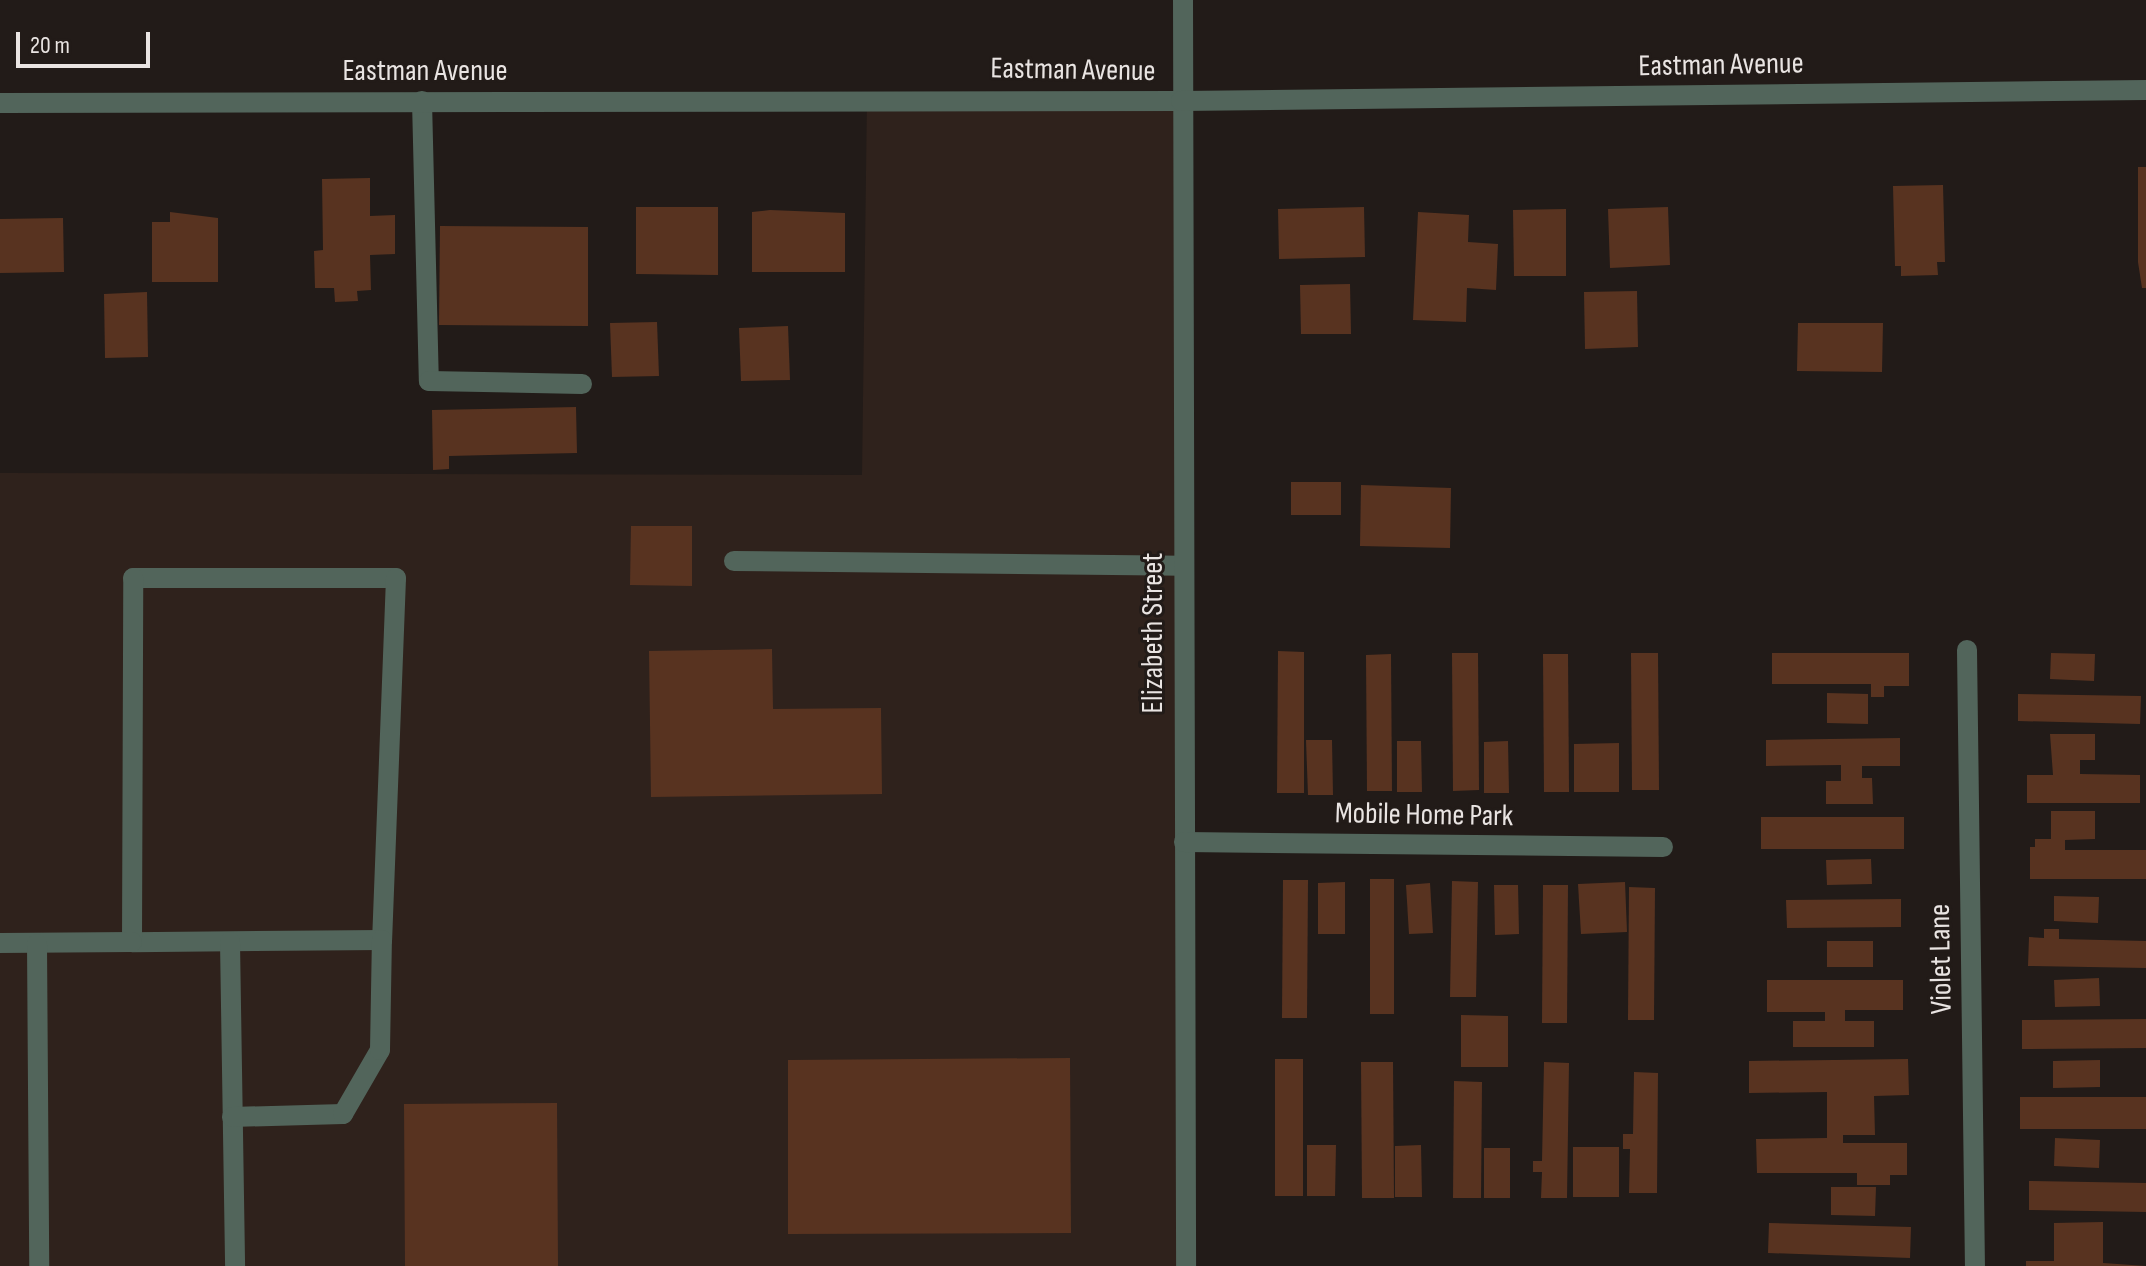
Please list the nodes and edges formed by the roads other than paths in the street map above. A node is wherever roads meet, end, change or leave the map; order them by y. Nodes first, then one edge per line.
1 (1183, 0) edge
2 (2146, 90) edge
3 (422, 101) junction
4 (1181, 101) junction
5 (0, 103) edge
6 (582, 384) dead end
7 (734, 561) dead end
8 (1183, 566) junction
9 (1967, 650) dead end
10 (1184, 842) junction
11 (1663, 847) dead end
12 (382, 940) junction
13 (132, 942) junction
14 (230, 942) junction
15 (0, 943) edge
16 (37, 944) junction
17 (232, 1117) junction
18 (39, 1266) edge
19 (235, 1266) edge
20 (1186, 1266) edge
21 (1975, 1266) edge

1 - 4 street, Elizabeth Street
2 - 4 street, Eastman Avenue
3 - 4 street, Eastman Avenue
3 - 5 street, Eastman Avenue
3 - 6 street
4 - 8 street, Elizabeth Street
7 - 8 street
8 - 10 street, Elizabeth Street
9 - 21 street, Violet Lane
10 - 11 street, Mobile Home Park
10 - 20 street, Elizabeth Street
12 - 13 street
12 - 14 street
12 - 17 street
13 - 14 street
13 - 16 street
14 - 17 street
15 - 16 street
16 - 18 street
17 - 19 street

